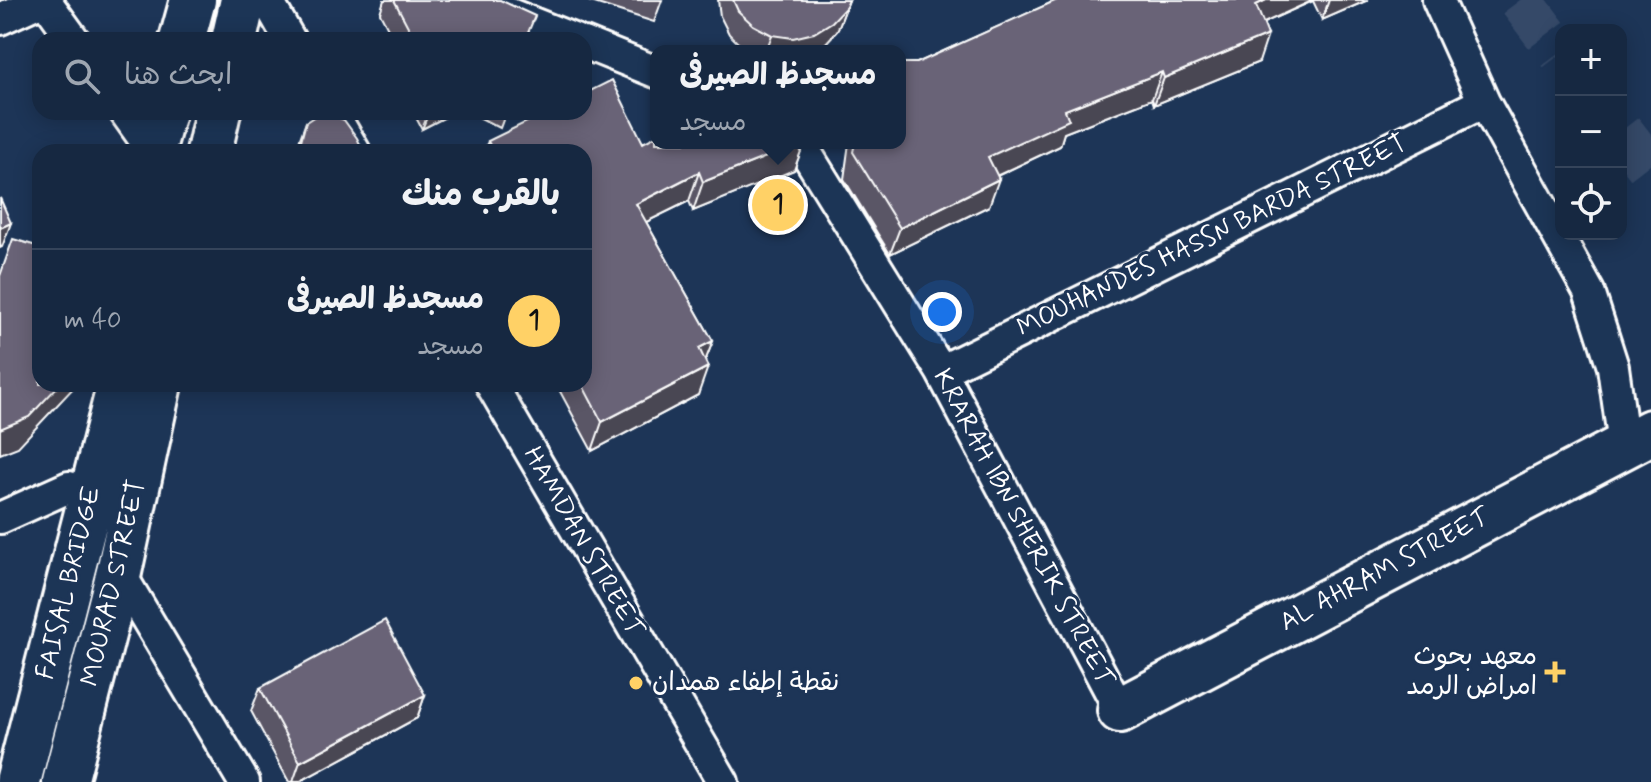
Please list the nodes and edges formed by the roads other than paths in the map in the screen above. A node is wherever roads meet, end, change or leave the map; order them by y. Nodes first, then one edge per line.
1 (44, 0) edge
2 (193, 0) edge
3 (243, 0) edge
4 (267, 0) edge
5 (475, 0) edge
6 (1438, 0) edge
7 (0, 19) edge
8 (68, 32) edge
9 (184, 32) edge
10 (236, 32) edge
11 (285, 32) edge
12 (555, 32) edge
13 (592, 46) edge
14 (650, 70) edge
15 (1484, 102) junction
16 (134, 120) edge
17 (216, 120) edge
18 (337, 120) edge
19 (155, 138) edge
20 (211, 144) edge
21 (350, 144) edge
22 (804, 149) edge
23 (941, 371) junction
24 (91, 392) edge
25 (118, 392) edge
26 (157, 392) edge
27 (496, 392) edge
28 (1637, 439) edge
29 (69, 487) junction
30 (0, 518) edge
31 (119, 572) junction
32 (1120, 710) joint
33 (0, 764) edge
34 (18, 782) edge
35 (65, 782) edge
36 (244, 782) edge
37 (723, 782) edge

1 - 7 street
1 - 8 street
2 - 9 main road
3 - 10 main road
4 - 11 street
5 - 12 street
6 - 15 street
13 - 14 street
15 - 23 street, MOUHANDES HASSN BARDA STREET
15 - 28 street
16 - 19 street
17 - 20 main road
18 - 21 street
22 - 23 street, KRARAH IBN SHERIK STREET
23 - 32 street, KRARAH IBN SHERIK STREET
24 - 29 main road
25 - 34 main road, FAISAL BRIDGE
26 - 31 main road, MOURAD STREET
27 - 37 street, HAMDAN STREET
28 - 32 main road, AL AHRAM STREET
29 - 30 street
29 - 33 main road
31 - 35 main road, MOURAD STREET
31 - 36 street

